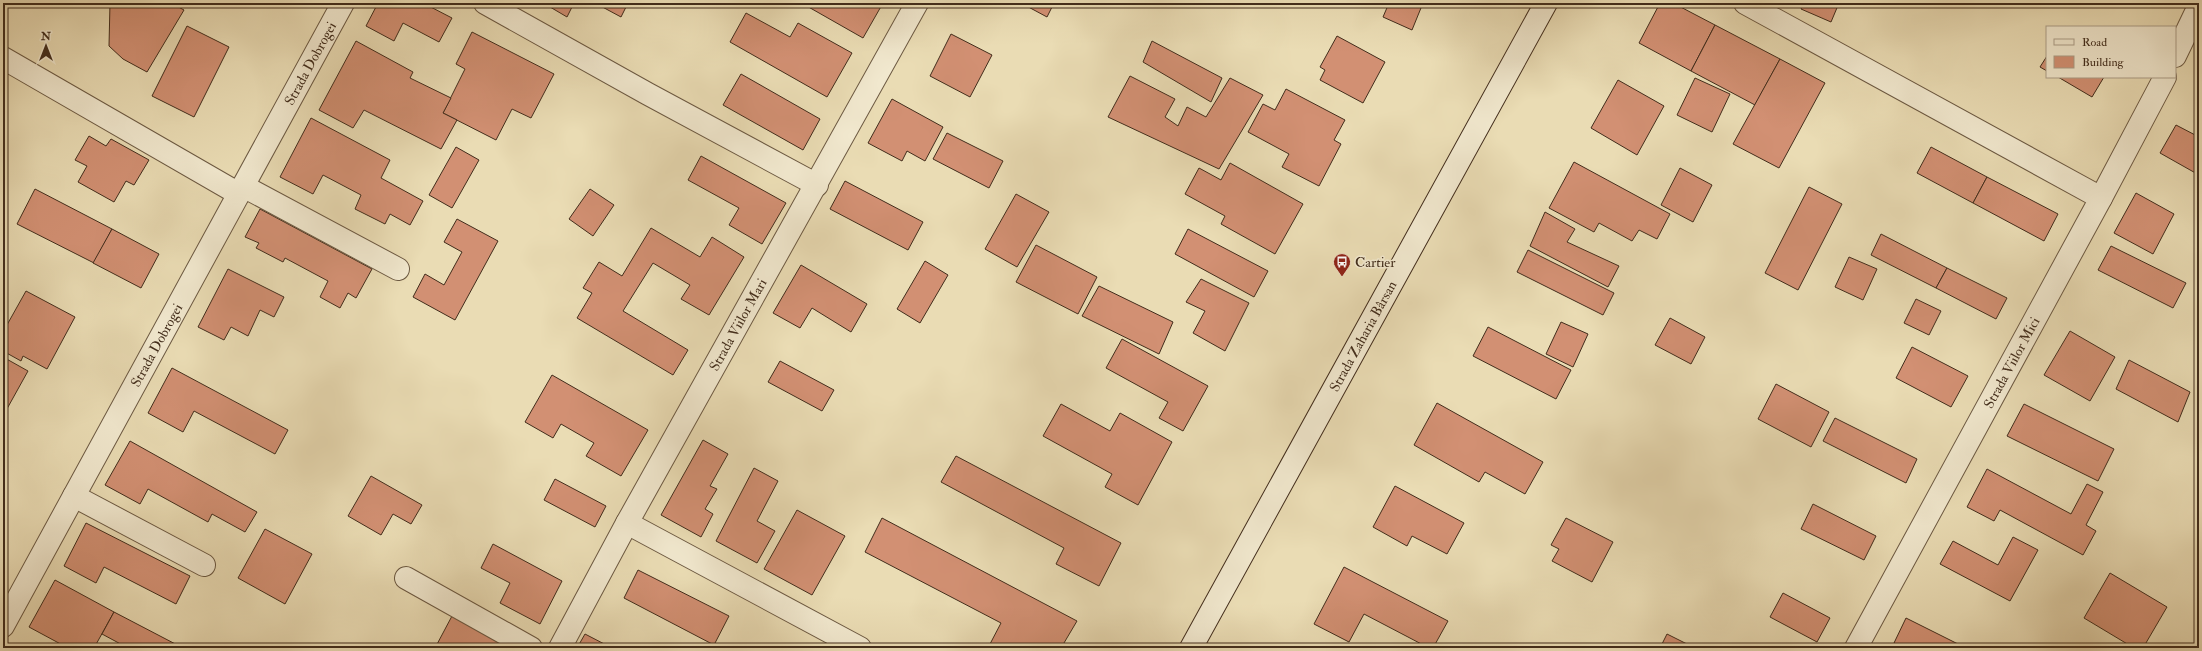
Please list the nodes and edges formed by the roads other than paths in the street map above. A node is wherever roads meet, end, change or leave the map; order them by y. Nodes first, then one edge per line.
1 (343, 3) edge
2 (485, 3) edge
3 (917, 3) edge
4 (1546, 3) edge
5 (1745, 3) edge
6 (2199, 6) edge
7 (2176, 54) edge
8 (3, 58) edge
9 (2164, 78) edge
10 (817, 185) junction
11 (241, 190) junction
12 (2101, 198) junction
13 (398, 269) dead end
14 (74, 496) junction
15 (627, 523) junction
16 (204, 565) dead end
17 (406, 578) dead end
18 (3, 626) edge
19 (531, 648) edge
20 (560, 648) edge
21 (860, 648) edge
22 (1191, 648) edge
23 (1856, 648) edge

1 - 11 street, Strada Dobrogei
2 - 10 street
3 - 10 street, Strada Viilor Mari
4 - 22 street, Strada Zaharia Bârsan
5 - 12 street
6 - 7 street
8 - 11 street
9 - 12 street, Strada Viilor Mici
10 - 15 street, Strada Viilor Mari
11 - 13 street
11 - 14 street, Strada Dobrogei
12 - 23 street, Strada Viilor Mici
14 - 16 street
14 - 18 street, Strada Dobrogei
15 - 20 street, Strada Viilor Mari
15 - 21 street
17 - 19 street

